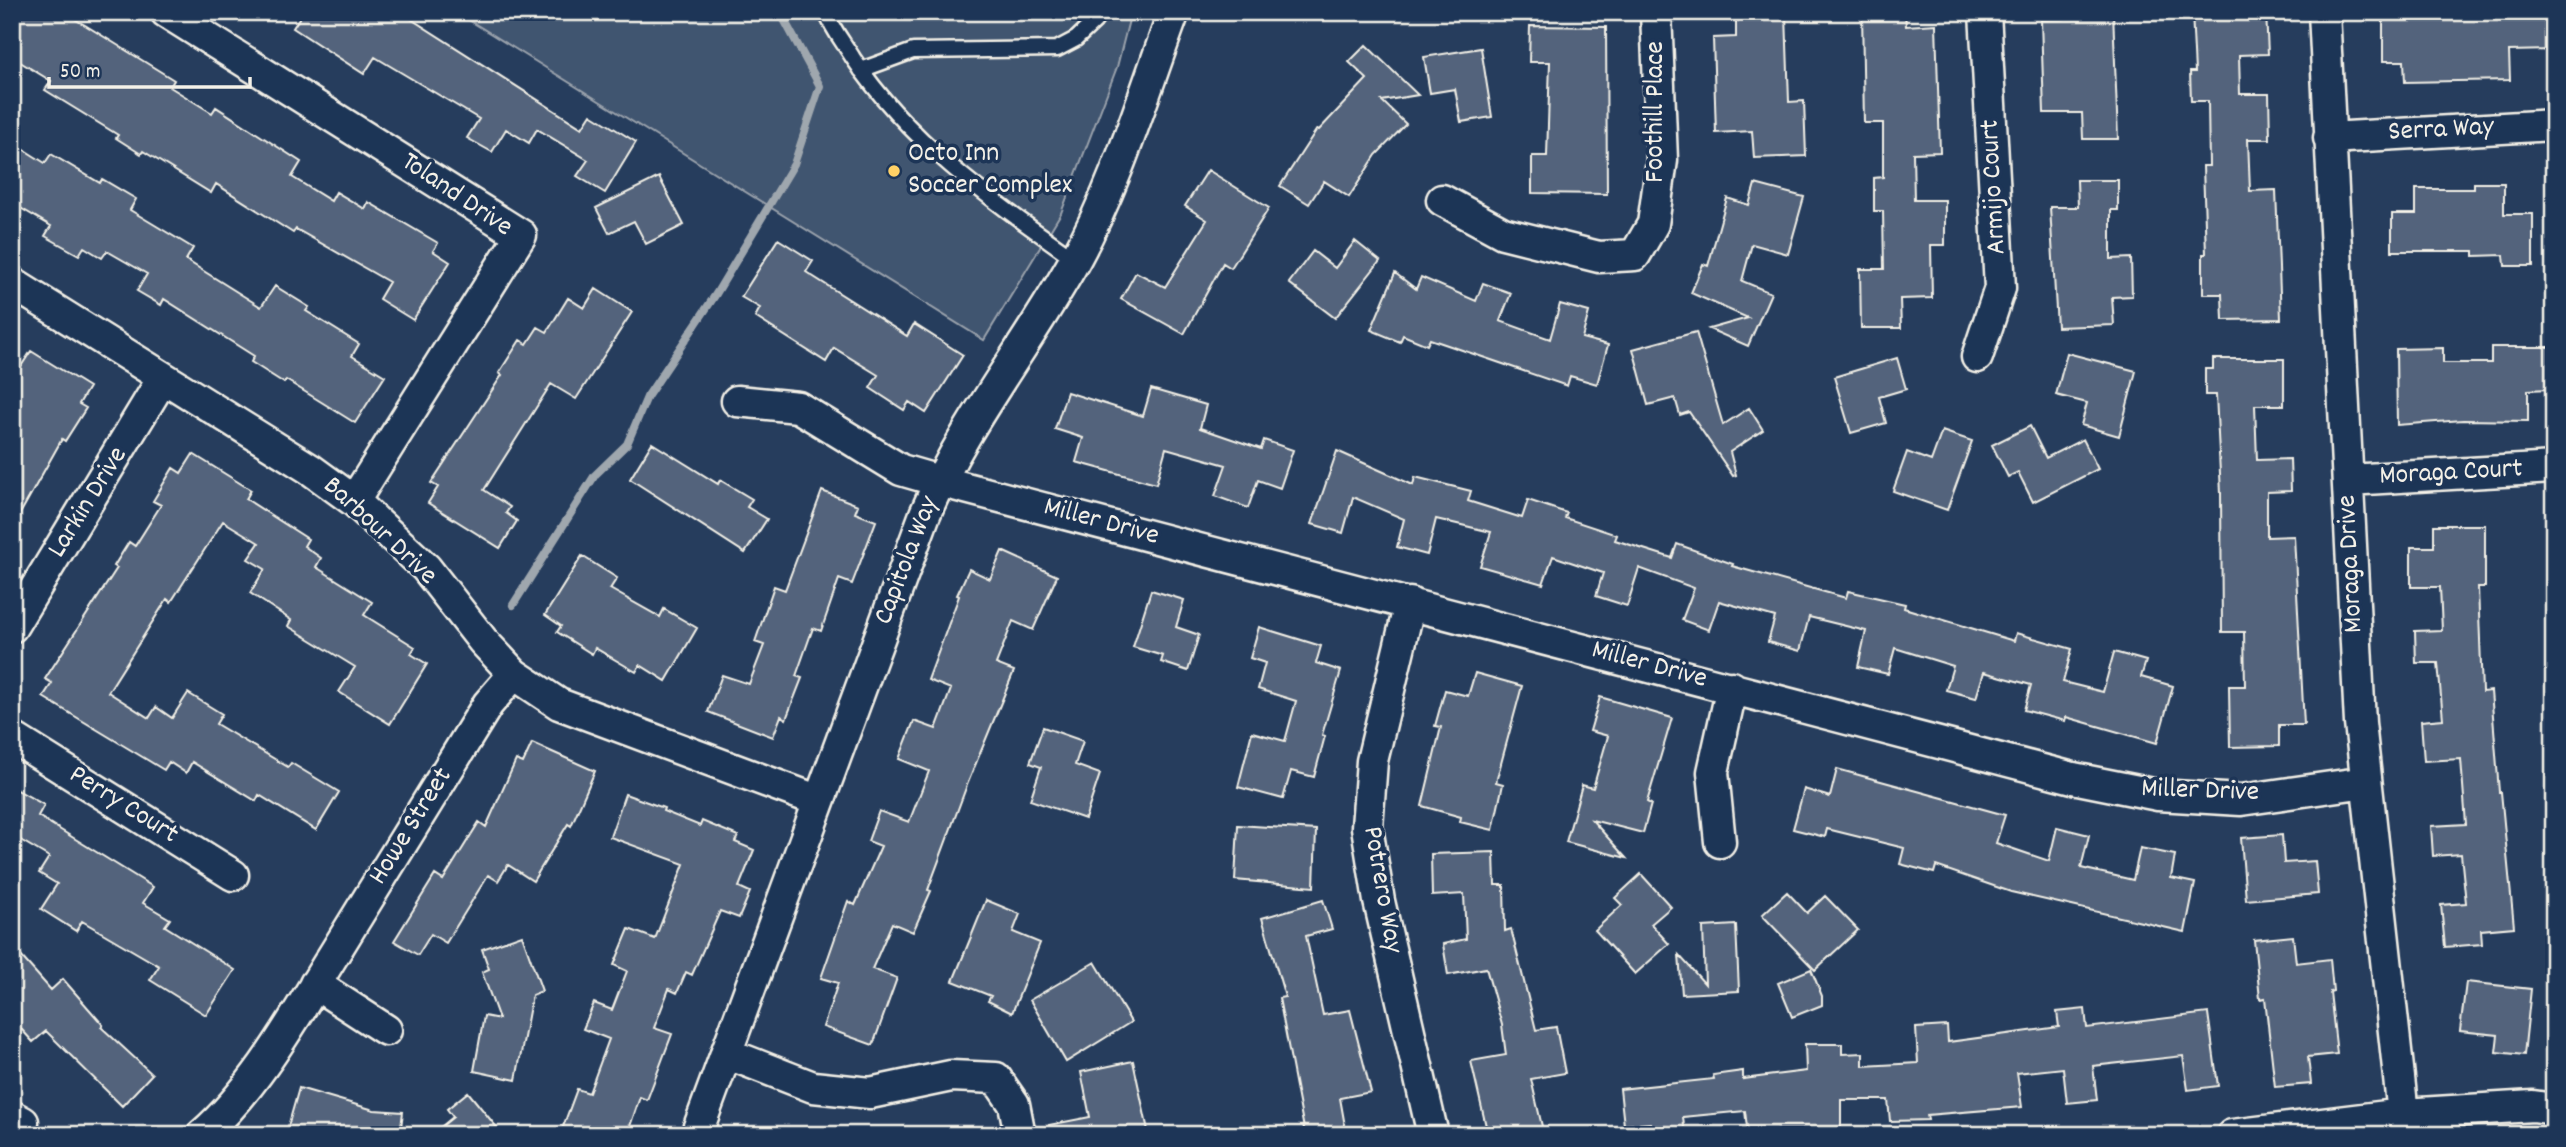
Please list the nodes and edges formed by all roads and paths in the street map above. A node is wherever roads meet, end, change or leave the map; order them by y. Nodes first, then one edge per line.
1 (166, 12) edge
2 (827, 12) edge
3 (1095, 12) edge
4 (1174, 12) edge
5 (1656, 12) edge
6 (1985, 12) edge
7 (2324, 12) edge
8 (861, 70) junction
9 (2554, 125) edge
10 (2329, 138) junction
11 (1442, 200) dead end
12 (1075, 259) junction
13 (12, 283) edge
14 (1977, 357) dead end
15 (163, 377) junction
16 (737, 401) dead end
17 (2554, 468) edge
18 (2348, 480) junction
19 (939, 481) junction
20 (354, 501) junction
21 (1410, 603) junction
22 (12, 627) edge
23 (514, 674) junction
24 (1732, 687) junction
25 (12, 737) edge
26 (2366, 782) junction
27 (819, 801) junction
28 (1720, 842) dead end
29 (233, 875) dead end
30 (315, 984) junction
31 (386, 1030) dead end
32 (726, 1053) junction
33 (2554, 1109) edge
34 (2403, 1114) junction
35 (202, 1135) edge
36 (696, 1135) edge
37 (1020, 1135) edge
38 (1433, 1135) edge
39 (2232, 1135) edge

1 - 20 street, Toland Drive
2 - 8 lane
3 - 8 lane
4 - 12 street, Capitola Way
5 - 11 street, Foothill Place
6 - 14 street, Armijo Court
7 - 10 street, Moraga Drive
8 - 12 lane
9 - 10 street, Serra Way
10 - 18 street, Moraga Drive
12 - 19 street, Capitola Way
13 - 15 street, Barbour Drive
15 - 20 street, Barbour Drive
15 - 22 street, Larkin Drive
16 - 19 street, Miller Drive
17 - 18 street, Moraga Court
18 - 26 street, Moraga Drive
19 - 21 street, Miller Drive
19 - 27 street, Capitola Way
20 - 23 street, Barbour Drive
21 - 24 street, Miller Drive
21 - 38 street, Potrero Way
23 - 27 street, Barbour Drive
23 - 30 street, Howe Street
24 - 26 street, Miller Drive
24 - 28 street
25 - 29 street, Perry Court
26 - 34 street, Moraga Drive
27 - 32 street, Capitola Way
30 - 31 street
30 - 35 street, Howe Street
32 - 36 street, Capitola Way
32 - 37 street
33 - 34 street
34 - 39 street

